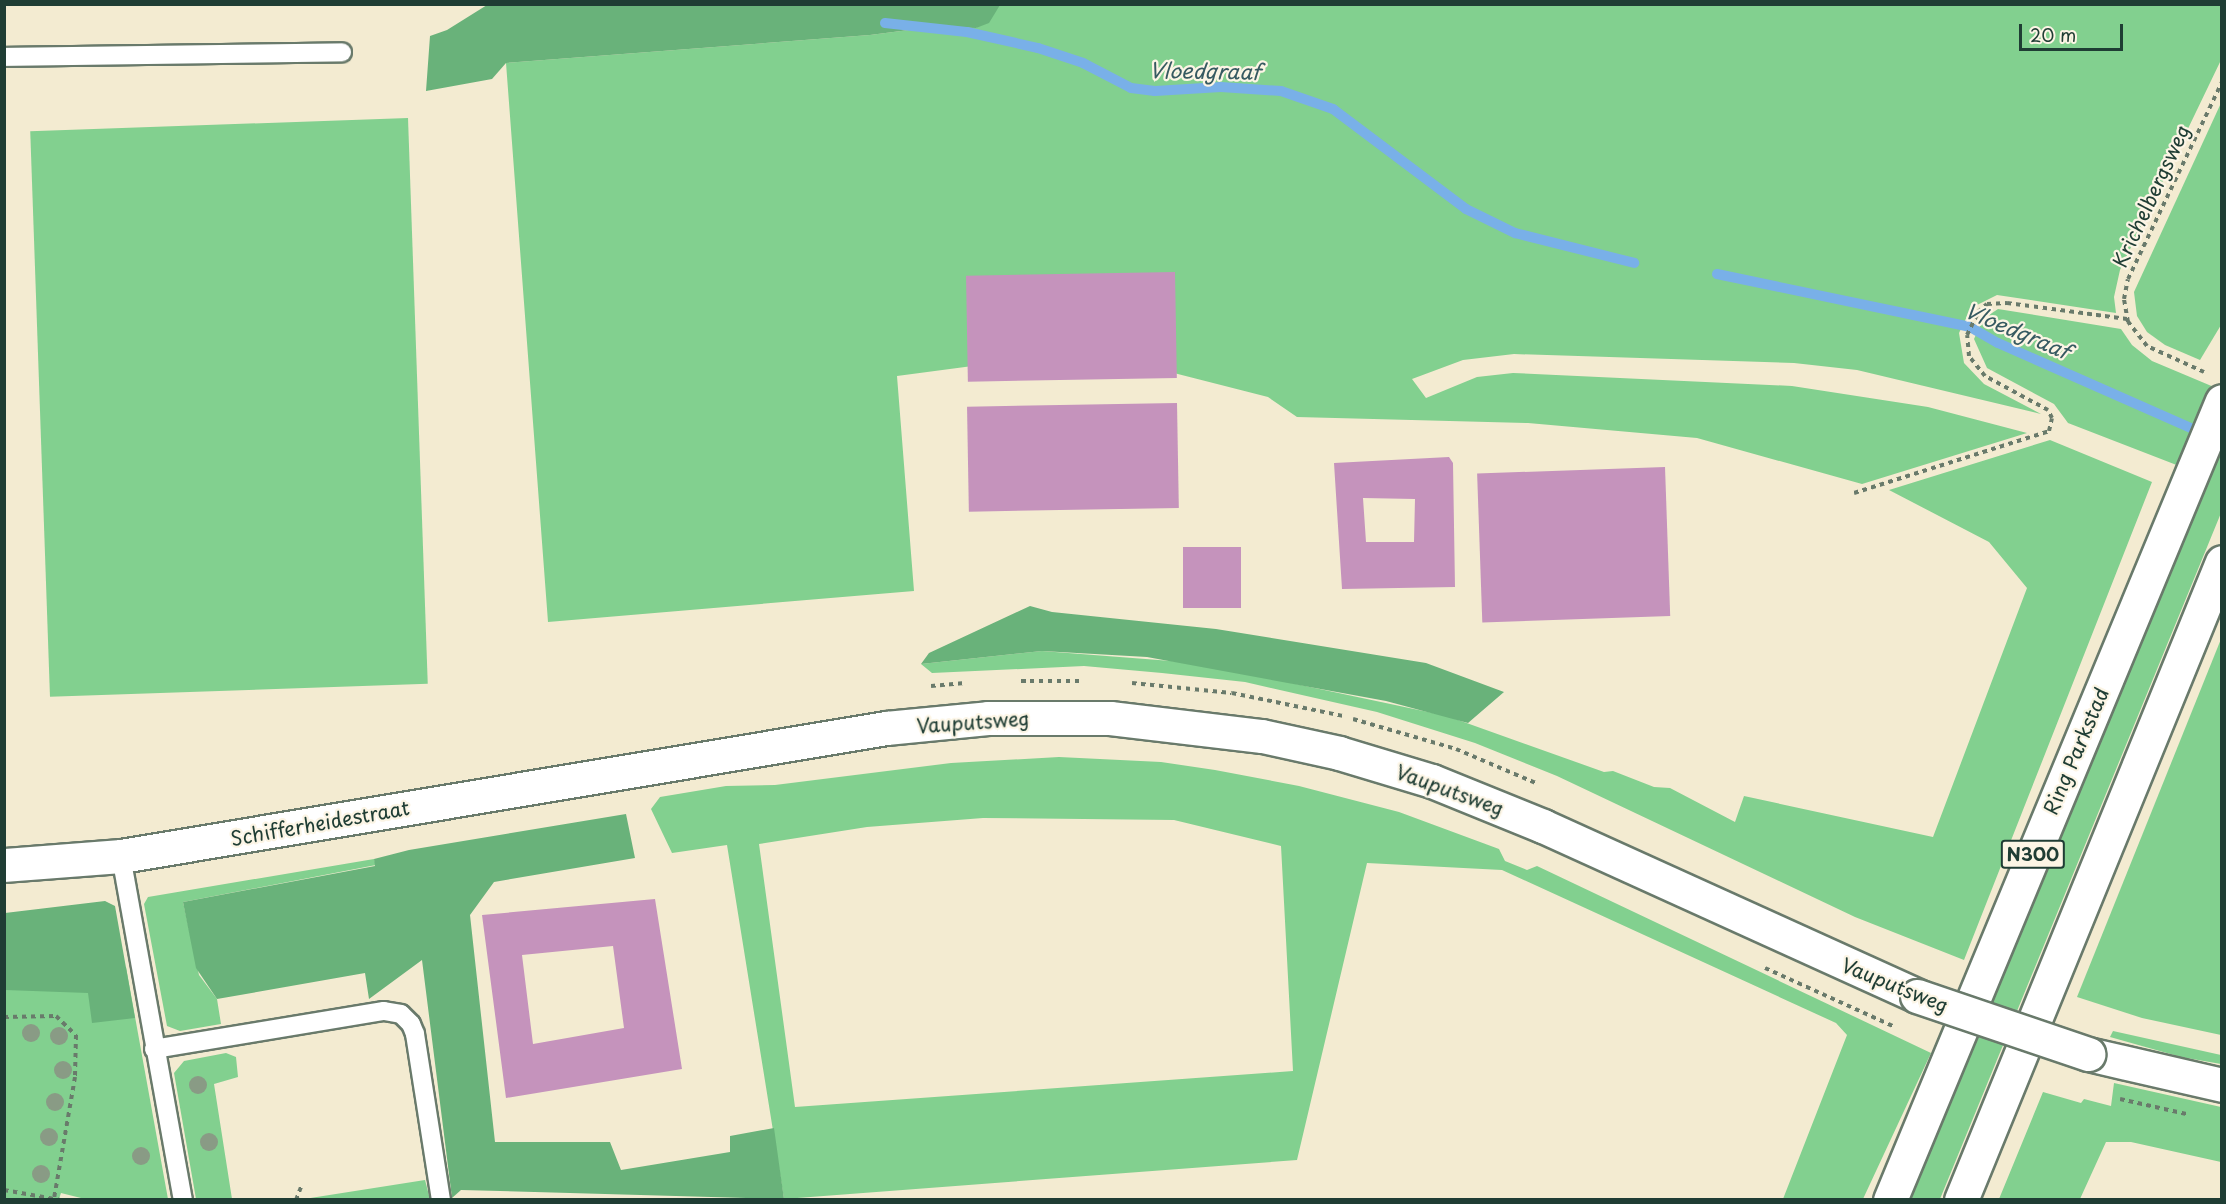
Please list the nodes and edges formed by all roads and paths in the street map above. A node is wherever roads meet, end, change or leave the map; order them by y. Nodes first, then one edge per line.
1 (342, 52) dead end
2 (4, 57) edge
3 (2222, 82) edge
4 (2127, 319) junction
5 (2216, 388) edge
6 (1854, 493) dead end
7 (2222, 562) edge
8 (634, 769) joint
9 (121, 856) junction
10 (4, 865) edge
11 (1754, 962) dead end
12 (4, 1017) edge
13 (1905, 1031) dead end
14 (154, 1049) junction
15 (2222, 1085) edge
16 (302, 1184) dead end
17 (4, 1190) edge
18 (54, 1198) edge
19 (60, 1200) edge
20 (183, 1200) edge
21 (296, 1200) edge
22 (441, 1200) edge
23 (1890, 1200) edge
24 (1961, 1200) edge

1 - 2 lane
3 - 4 path, Krichelbergsweg
4 - 5 path
4 - 6 path
5 - 23 main road, Ring Parkstad / N300
7 - 24 main road, N300
8 - 9 main road, Schifferheidestraat
8 - 15 main road, Vauputsweg, bridge
9 - 10 main road, Schifferheidestraat
9 - 14 lane
11 - 13 path, Vauputsweg
12 - 18 path
14 - 20 lane
14 - 22 lane
16 - 21 path
17 - 18 path
18 - 19 path

